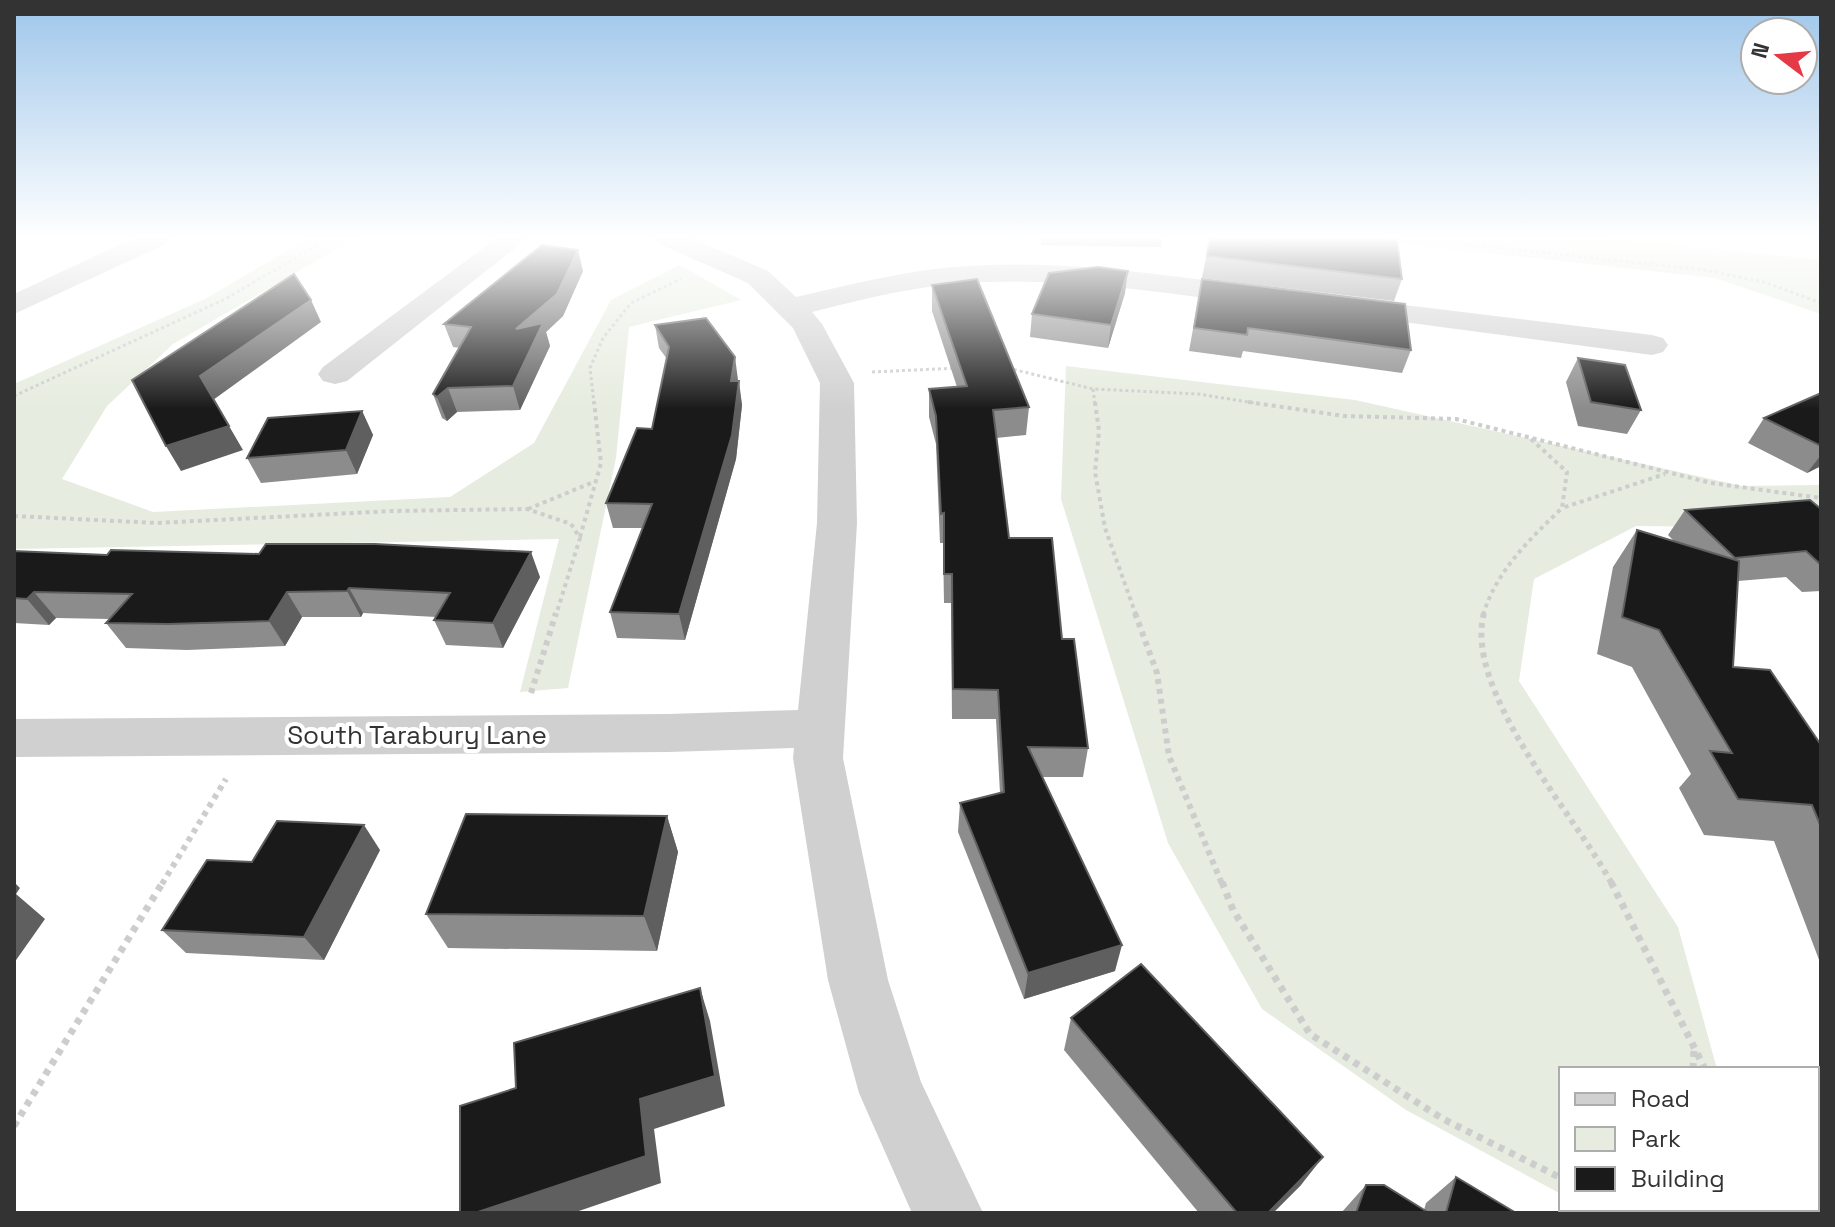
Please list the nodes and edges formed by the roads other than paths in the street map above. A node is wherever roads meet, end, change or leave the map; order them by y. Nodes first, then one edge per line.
1 (37, 294) edge
2 (440, 294) edge
3 (775, 294) edge
4 (848, 294) edge
5 (1242, 294) edge
6 (1291, 300) edge
7 (1322, 304) edge
8 (14, 305) edge
9 (789, 308) junction
10 (1652, 345) dead end
11 (335, 374) dead end
12 (820, 728) junction
13 (14, 738) edge
14 (948, 1213) edge

1 - 8 street
2 - 11 street
3 - 9 street
4 - 9 street
5 - 6 street
7 - 10 street
9 - 12 street
12 - 13 street, South Tarabury Lane
12 - 14 street

